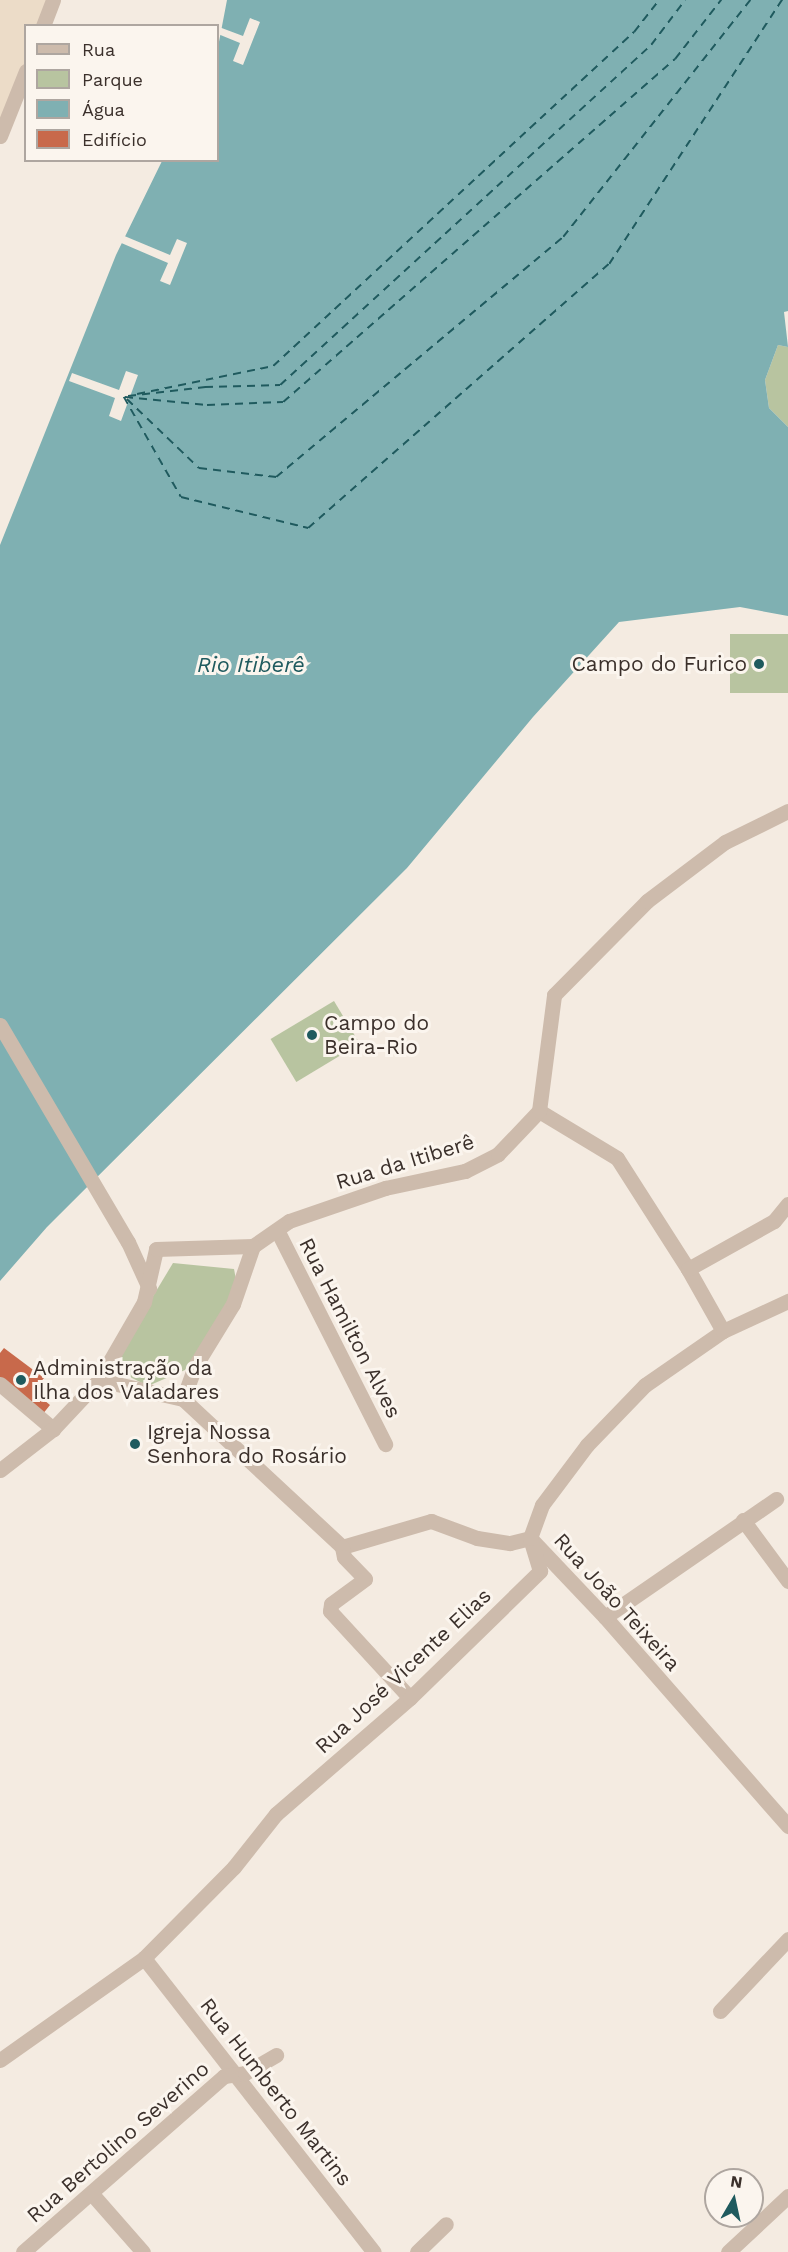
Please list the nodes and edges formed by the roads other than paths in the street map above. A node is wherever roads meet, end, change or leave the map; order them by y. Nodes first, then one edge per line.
1 (53, 0) edge
2 (44, 24) edge
3 (24, 76) edge
4 (0, 136) edge
5 (788, 811) edge
6 (0, 1025) edge
7 (539, 1111) junction
8 (788, 1204) edge
9 (277, 1230) junction
10 (253, 1246) junction
11 (688, 1269) junction
12 (149, 1288) junction
13 (788, 1301) edge
14 (723, 1331) junction
15 (99, 1380) junction
16 (0, 1384) edge
17 (183, 1399) junction
18 (53, 1429) junction
19 (385, 1444) dead end
20 (0, 1470) edge
21 (776, 1499) dead end
22 (743, 1520) junction
23 (530, 1538) junction
24 (342, 1547) junction
25 (788, 1581) edge
26 (605, 1617) junction
27 (410, 1698) junction
28 (788, 1826) edge
29 (788, 1939) edge
30 (144, 1958) junction
31 (720, 2011) dead end
32 (276, 2055) dead end
33 (0, 2060) edge
34 (236, 2074) junction
35 (92, 2194) junction
36 (788, 2196) edge
37 (446, 2224) dead end
38 (23, 2252) edge
39 (143, 2252) edge
40 (374, 2252) edge
41 (417, 2252) edge
42 (728, 2252) edge

1 - 2 street
3 - 4 street
5 - 7 street
6 - 12 street
7 - 9 street, Rua da Itiberê
7 - 11 street
8 - 11 street
9 - 10 street, Rua da Itiberê
9 - 19 street, Rua Hamilton Alves
10 - 12 street
10 - 17 street
11 - 14 street
12 - 15 street
13 - 14 street
14 - 23 street
15 - 17 street
15 - 18 street
16 - 18 street
17 - 24 street
18 - 20 street
21 - 22 street
22 - 25 street
22 - 26 street
23 - 24 street, Rua João Teixeira
23 - 26 street, Rua João Teixeira
23 - 27 street, Rua José Vicente Elias
24 - 27 street
26 - 28 street, Rua João Teixeira
27 - 30 street, Rua José Vicente Elias
29 - 31 street
30 - 33 street, Rua José Vicente Elias
30 - 34 street, Rua Humberto Martins
32 - 34 street, Rua Bertolino Severino
34 - 35 street, Rua Bertolino Severino
34 - 40 street, Rua Humberto Martins
35 - 38 street, Rua Bertolino Severino
35 - 39 street
36 - 42 street
37 - 41 street

